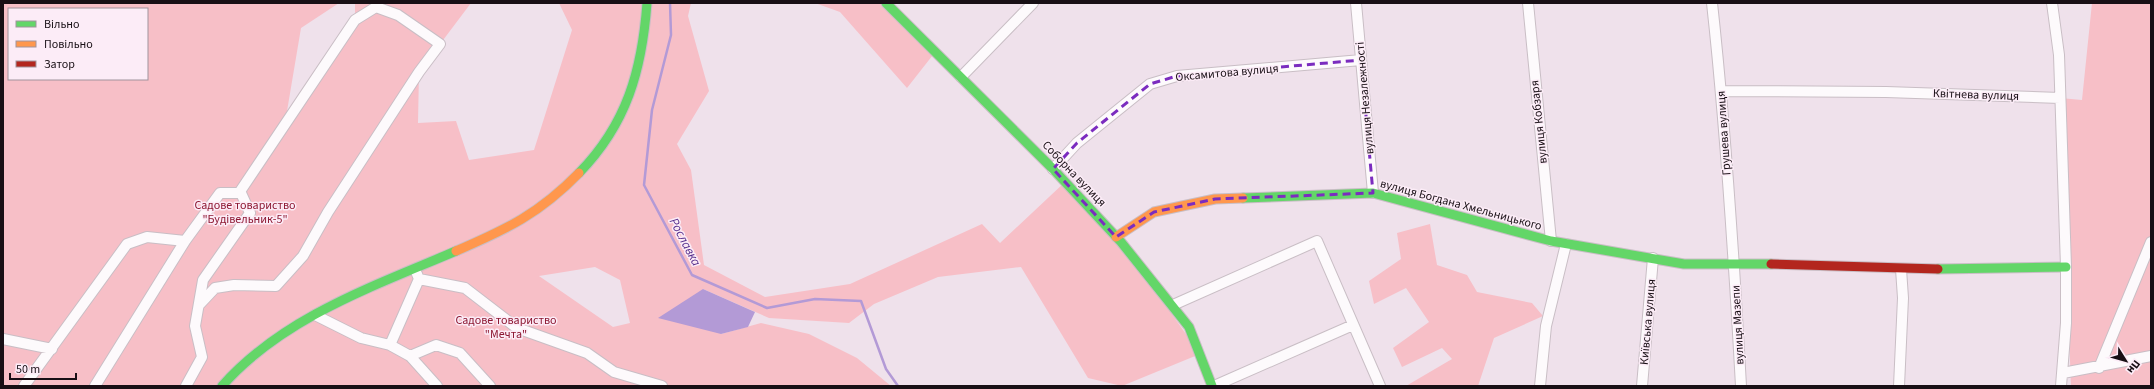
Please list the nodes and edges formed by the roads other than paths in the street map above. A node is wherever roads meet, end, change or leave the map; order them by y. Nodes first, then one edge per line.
1 (647, 3) edge
2 (886, 3) edge
3 (1033, 3) edge
4 (1356, 3) edge
5 (1528, 3) edge
6 (1712, 3) edge
7 (2052, 3) edge
8 (1361, 60) junction
9 (961, 77) junction
10 (1721, 92) junction
11 (2060, 98) junction
12 (1053, 168) junction
13 (239, 193) junction
14 (1373, 193) junction
15 (1116, 237) junction
16 (185, 241) junction
17 (1551, 241) junction
18 (2151, 242) edge
19 (1566, 244) junction
20 (1653, 258) junction
21 (1734, 264) junction
22 (2066, 267) junction
23 (414, 269) junction
24 (1901, 269) junction
25 (419, 279) junction
26 (199, 305) junction
27 (1173, 305) junction
28 (315, 315) junction
29 (1353, 325) junction
30 (3, 339) edge
31 (390, 345) junction
32 (52, 349) junction
33 (410, 356) junction
34 (2151, 356) edge
35 (2100, 368) junction
36 (2063, 373) junction
37 (24, 386) edge
38 (94, 386) edge
39 (186, 386) edge
40 (222, 386) edge
41 (437, 386) edge
42 (490, 386) edge
43 (662, 386) edge
44 (1213, 386) edge
45 (1380, 386) edge
46 (1540, 386) edge
47 (1642, 386) edge
48 (1741, 386) edge
49 (1898, 386) edge
50 (2061, 386) edge

1 - 23 street
2 - 9 street, Соборна вулиця
3 - 9 street
4 - 8 street, вулиця Незалежності
5 - 17 street, вулиця Кобзаря
6 - 10 street, Грушева вулиця
7 - 11 street
8 - 12 street, Оксамитова вулиця
8 - 14 street, вулиця Незалежності
9 - 12 street, Соборна вулиця
10 - 11 street, Квітнева вулиця
10 - 21 street, Грушева вулиця
11 - 22 street
12 - 15 street, Соборна вулиця
13 - 16 street
13 - 26 street
13 - 26 street
14 - 15 street, вулиця Богдана Хмельницького
14 - 17 street, вулиця Богдана Хмельницького
15 - 27 street, Соборна вулиця
16 - 32 street
16 - 38 street
17 - 19 street, вулиця Богдана Хмельницького
18 - 35 street
19 - 20 street, вулиця Богдана Хмельницького
19 - 46 street
20 - 21 street, вулиця Богдана Хмельницького
20 - 47 street, Київська вулиця
21 - 24 street
21 - 48 street, вулиця Мазепи
22 - 24 street
22 - 36 street
23 - 25 street
23 - 28 street
24 - 49 street
25 - 31 street
25 - 43 street
26 - 39 street
27 - 29 street
27 - 44 street, Соборна вулиця
28 - 31 street
28 - 40 street
29 - 44 street
29 - 45 street
30 - 32 street
31 - 33 street
32 - 37 street
33 - 41 street
33 - 42 street
34 - 35 street
35 - 36 street
36 - 50 street

